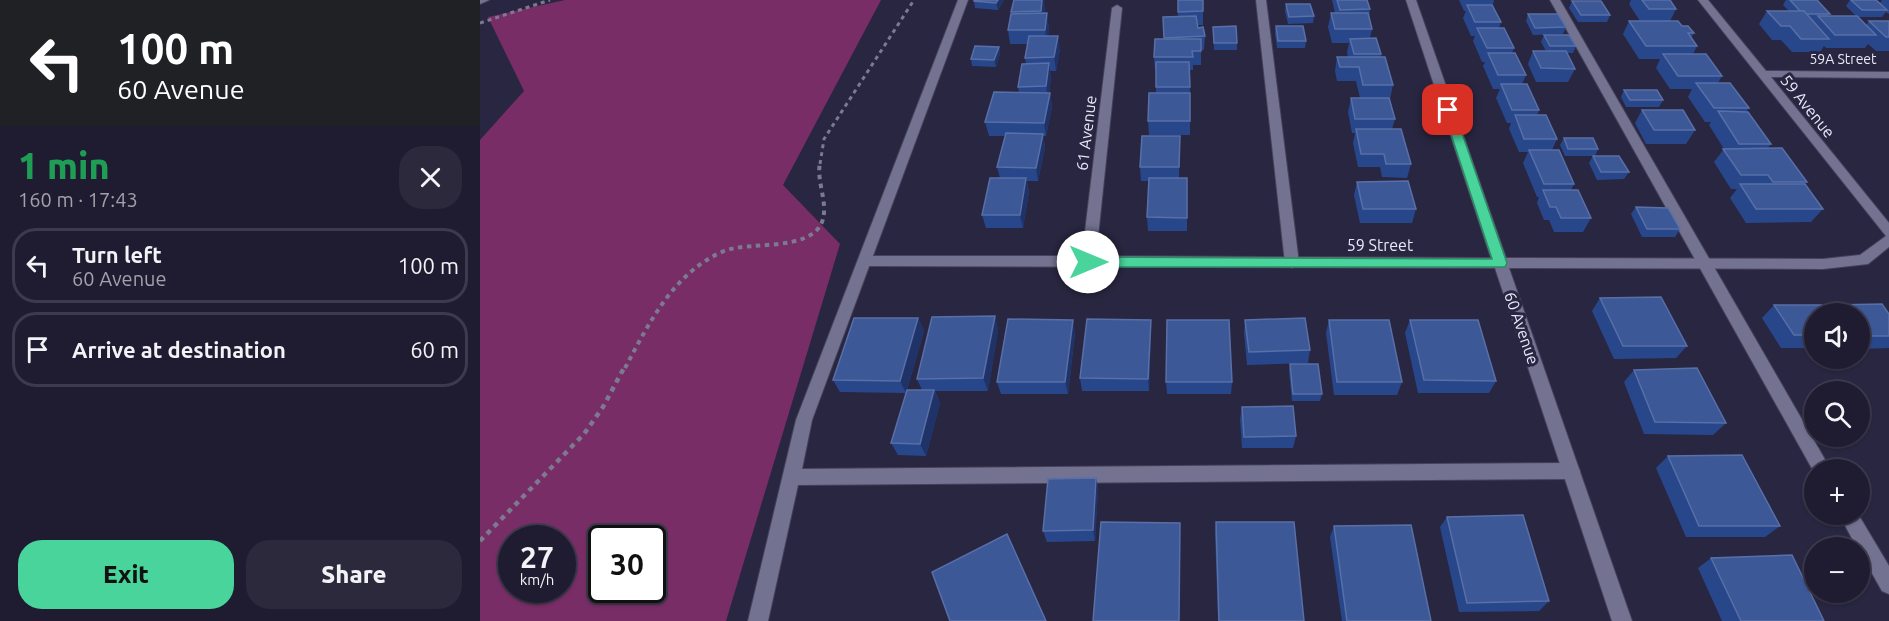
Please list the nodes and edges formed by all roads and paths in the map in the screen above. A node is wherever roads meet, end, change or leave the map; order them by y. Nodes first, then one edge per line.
1 (550, 0) edge
2 (914, 0) edge
3 (963, 0) edge
4 (1261, 0) edge
5 (1411, 0) edge
6 (1555, 0) edge
7 (1702, 0) edge
8 (1117, 8) dead end
9 (480, 23) edge
10 (1761, 74) junction
11 (1889, 75) edge
12 (1889, 232) edge
13 (1889, 240) edge
14 (865, 261) junction
15 (1088, 262) junction
16 (1292, 263) junction
17 (1500, 263) junction
18 (1705, 265) junction
19 (1816, 459) edge
20 (1571, 471) junction
21 (791, 477) junction
22 (1854, 525) edge
23 (480, 541) edge
24 (1889, 584) edge
25 (758, 621) edge
26 (1622, 621) edge

1 - 9 path
2 - 23 path
3 - 14 street
4 - 16 street
5 - 17 street, 60 Avenue
6 - 18 street
7 - 10 street, 59 Avenue
8 - 15 street, 61 Avenue
10 - 11 street, 59A Street
10 - 12 street, 59 Avenue
13 - 18 street, 59 Street
14 - 15 street, 59 Street
14 - 21 street
15 - 16 street, 59 Street
16 - 17 street, 59 Street
17 - 18 street, 59 Street
17 - 20 street, 60 Avenue
18 - 19 street
20 - 21 street
20 - 26 street, 60 Avenue
21 - 25 street
22 - 24 street

